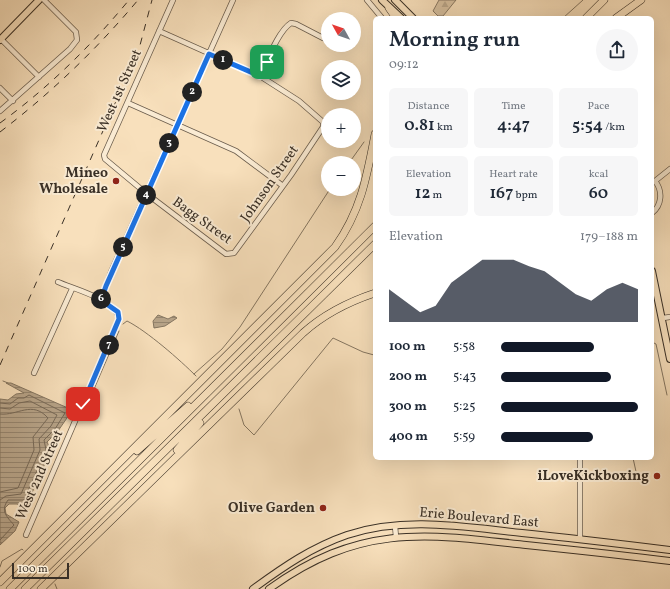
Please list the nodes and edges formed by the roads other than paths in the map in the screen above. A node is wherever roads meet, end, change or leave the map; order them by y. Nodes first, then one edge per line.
1 (38, 0) edge
2 (44, 0) edge
3 (173, 0) edge
4 (233, 0) edge
5 (367, 0) edge
6 (382, 0) edge
7 (395, 0) edge
8 (604, 0) edge
9 (641, 0) edge
10 (389, 8) junction
11 (380, 16) edge
12 (395, 16) edge
13 (399, 16) edge
14 (410, 16) edge
15 (588, 16) edge
16 (619, 16) edge
17 (159, 31) junction
18 (321, 37) edge
19 (0, 40) edge
20 (209, 54) junction
21 (260, 76) junction
22 (39, 77) junction
23 (0, 88) edge
24 (13, 101) junction
25 (128, 103) junction
26 (0, 111) edge
27 (177, 124) junction
28 (373, 145) edge
29 (105, 160) joint
30 (670, 169) edge
31 (654, 180) edge
32 (654, 182) edge
33 (283, 186) junction
34 (147, 194) junction
35 (654, 210) edge
36 (373, 228) edge
37 (373, 246) edge
38 (230, 254) joint
39 (654, 280) edge
40 (58, 282) dead end
41 (72, 289) junction
42 (373, 294) edge
43 (101, 300) junction
44 (670, 317) edge
45 (663, 318) junction
46 (254, 346) junction
47 (670, 359) edge
48 (34, 373) dead end
49 (222, 395) junction
50 (580, 460) edge
51 (99, 483) junction
52 (141, 491) junction
53 (395, 526) junction
54 (26, 535) dead end
55 (396, 536) junction
56 (580, 539) junction
57 (670, 550) edge
58 (670, 561) edge
59 (66, 564) junction
60 (16, 566) junction
61 (0, 578) edge
62 (0, 582) edge
63 (10, 589) edge
64 (26, 589) edge
65 (41, 589) edge
66 (49, 589) edge
67 (253, 589) edge
68 (269, 589) edge

1 - 19 main road
2 - 22 street
3 - 17 street, West 1st Street
4 - 20 street
5 - 11 street
6 - 10 main road
7 - 14 main road
8 - 15 highway
9 - 16 highway
10 - 12 highway
10 - 13 main road
17 - 20 street
17 - 25 street, West 1st Street
18 - 21 street
19 - 22 street
20 - 21 street
20 - 27 street
21 - 33 street, Johnson Street
22 - 24 street
23 - 24 street
24 - 26 street
25 - 27 street
25 - 29 street, West 1st Street
27 - 33 street
27 - 34 street
28 - 51 highway
29 - 34 street, Bagg Street
30 - 31 street
32 - 35 street
33 - 38 street, Johnson Street
34 - 38 street, Bagg Street
34 - 43 street
36 - 46 highway
37 - 49 highway
39 - 45 main road
40 - 41 street
41 - 43 street
41 - 48 street
42 - 52 highway
43 - 54 street, West 2nd Street
44 - 45 street
45 - 47 main road
46 - 51 highway
46 - 63 highway
49 - 52 highway
49 - 64 highway
50 - 56 street
51 - 60 highway
52 - 59 highway
53 - 55 street
53 - 56 main road, Erie Boulevard East
53 - 67 main road, Erie Boulevard East
55 - 58 main road, Erie Boulevard East
55 - 68 main road, Erie Boulevard East
56 - 57 main road, Erie Boulevard East
59 - 65 highway
59 - 66 highway
60 - 61 highway
60 - 62 highway

